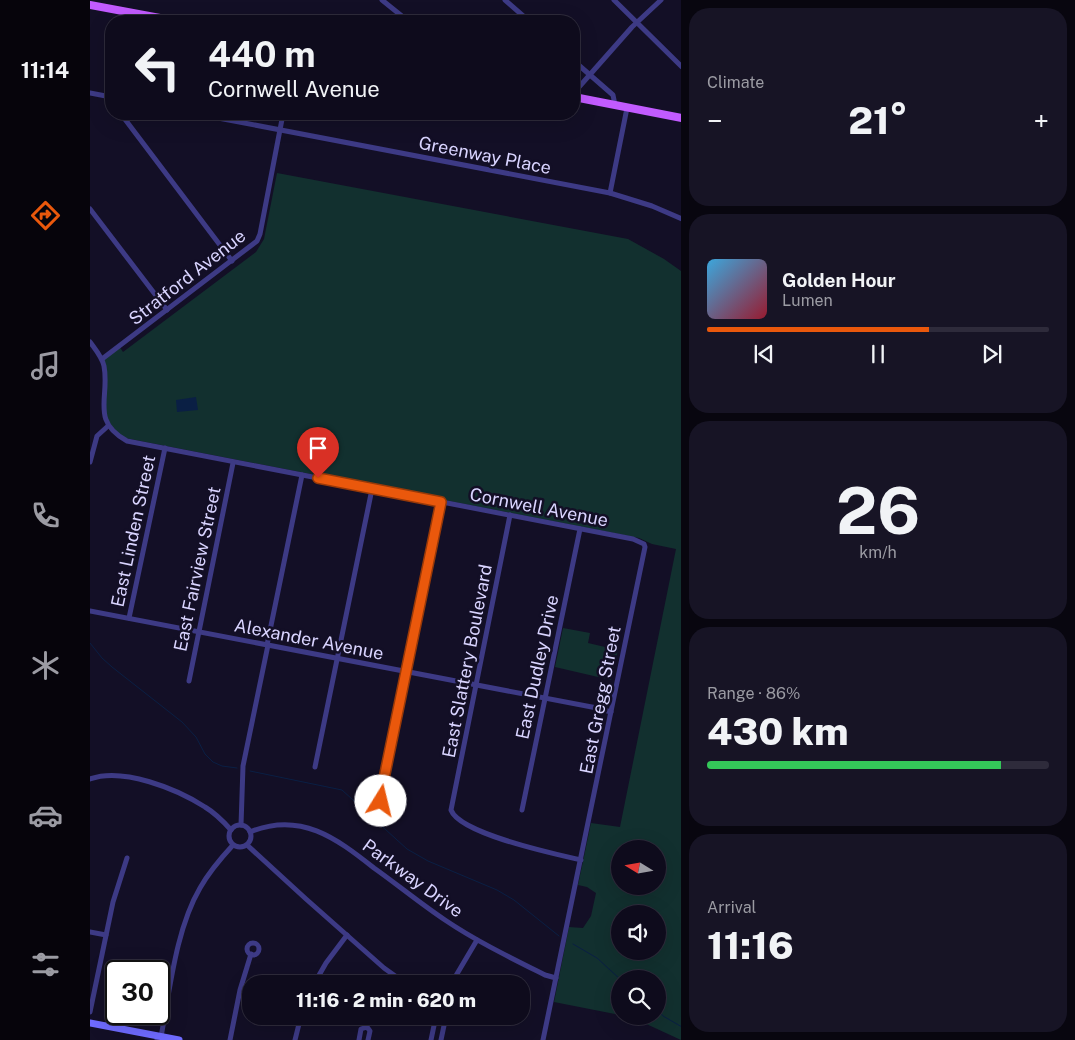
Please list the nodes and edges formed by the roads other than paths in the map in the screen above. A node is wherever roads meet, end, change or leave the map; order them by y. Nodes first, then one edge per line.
1 (382, 0) edge
2 (505, 0) edge
3 (614, 0) edge
4 (661, 0) edge
5 (90, 5) edge
6 (144, 15) edge
7 (401, 15) edge
8 (522, 15) edge
9 (637, 23) junction
10 (580, 66) edge
11 (681, 67) edge
12 (590, 75) junction
13 (580, 86) edge
14 (90, 93) edge
15 (105, 96) edge
16 (580, 98) edge
17 (615, 105) junction
18 (627, 108) junction
19 (681, 118) edge
20 (126, 120) edge
21 (228, 120) edge
22 (282, 120) edge
23 (280, 130) junction
24 (610, 193) junction
25 (90, 209) edge
26 (681, 219) edge
27 (232, 261) junction
28 (167, 310) junction
29 (90, 342) edge
30 (102, 359) junction
31 (108, 426) junction
32 (165, 448) junction
33 (90, 462) edge
34 (233, 463) junction
35 (302, 475) junction
36 (372, 488) junction
37 (441, 502) junction
38 (510, 515) junction
39 (580, 529) junction
40 (644, 546) joint
41 (90, 611) edge
42 (129, 618) junction
43 (198, 632) junction
44 (267, 645) junction
45 (337, 659) junction
46 (407, 672) junction
47 (188, 681) dead end
48 (476, 685) junction
49 (545, 698) junction
50 (611, 712) junction
51 (315, 767) dead end
52 (90, 779) edge
53 (384, 805) dead end
54 (522, 810) dead end
55 (241, 825) junction
56 (231, 830) junction
57 (250, 832) junction
58 (247, 844) junction
59 (232, 845) junction
60 (127, 858) dead end
61 (581, 860) junction
62 (90, 932) edge
63 (347, 935) junction
64 (106, 936) junction
65 (477, 940) junction
66 (251, 954) dead end
67 (319, 975) edge
68 (393, 975) edge
69 (456, 975) edge
70 (556, 978) junction
71 (90, 1012) edge
72 (90, 1023) edge
73 (299, 1025) edge
74 (434, 1025) edge
75 (444, 1025) edge
76 (159, 1038) edge
77 (179, 1040) edge
78 (230, 1040) edge
79 (295, 1040) edge
80 (359, 1040) edge
81 (368, 1040) edge
82 (431, 1040) edge
83 (441, 1040) edge
84 (543, 1040) edge

1 - 7 street
2 - 8 street
3 - 9 street
4 - 9 street
5 - 6 main road
9 - 11 street
9 - 12 street
10 - 12 street
12 - 13 street
12 - 17 street
14 - 15 street
16 - 17 main road
17 - 18 main road
18 - 19 main road
18 - 24 street
20 - 27 street
21 - 23 street, Greenway Place
22 - 23 street, Stratford Avenue
23 - 24 street, Greenway Place
23 - 27 street, Stratford Avenue
24 - 26 street, Greenway Place
25 - 28 street
27 - 28 street, Stratford Avenue
28 - 30 street, Stratford Avenue
29 - 30 street
30 - 31 street
31 - 32 street, Cornwell Avenue
31 - 33 street
32 - 34 street, Cornwell Avenue
32 - 42 street, East Linden Street
34 - 35 street, Cornwell Avenue
34 - 43 street, East Fairview Street
35 - 36 street, Cornwell Avenue
35 - 44 street
36 - 37 street, Cornwell Avenue
36 - 45 street
37 - 38 street, Cornwell Avenue
37 - 46 street
38 - 39 street, Cornwell Avenue
38 - 48 street, East Slattery Boulevard
39 - 40 street, Cornwell Avenue
39 - 49 street, East Dudley Drive
40 - 50 street, East Gregg Street
41 - 42 street, Alexander Avenue
42 - 43 street, Alexander Avenue
43 - 44 street, Alexander Avenue
43 - 47 street, East Fairview Street
44 - 45 street, Alexander Avenue
44 - 55 street
45 - 46 street, Alexander Avenue
45 - 51 street
46 - 48 street, Alexander Avenue
46 - 53 street
48 - 49 street, Alexander Avenue
48 - 61 street, East Slattery Boulevard
49 - 50 street, Alexander Avenue
49 - 54 street, East Dudley Drive
50 - 61 street, East Gregg Street
52 - 56 street
55 - 56 street
55 - 57 street
56 - 59 street
57 - 58 street
57 - 65 street, Parkway Drive
58 - 59 street
58 - 63 street
59 - 76 street
60 - 64 street
61 - 70 street, East Gregg Street
62 - 64 street
63 - 67 street
63 - 68 street
64 - 71 street
65 - 69 street
65 - 70 street, Parkway Drive
66 - 78 street
70 - 84 street, East Gregg Street
72 - 76 street
73 - 79 street
74 - 82 street
75 - 83 street
76 - 77 street
80 - 81 street

